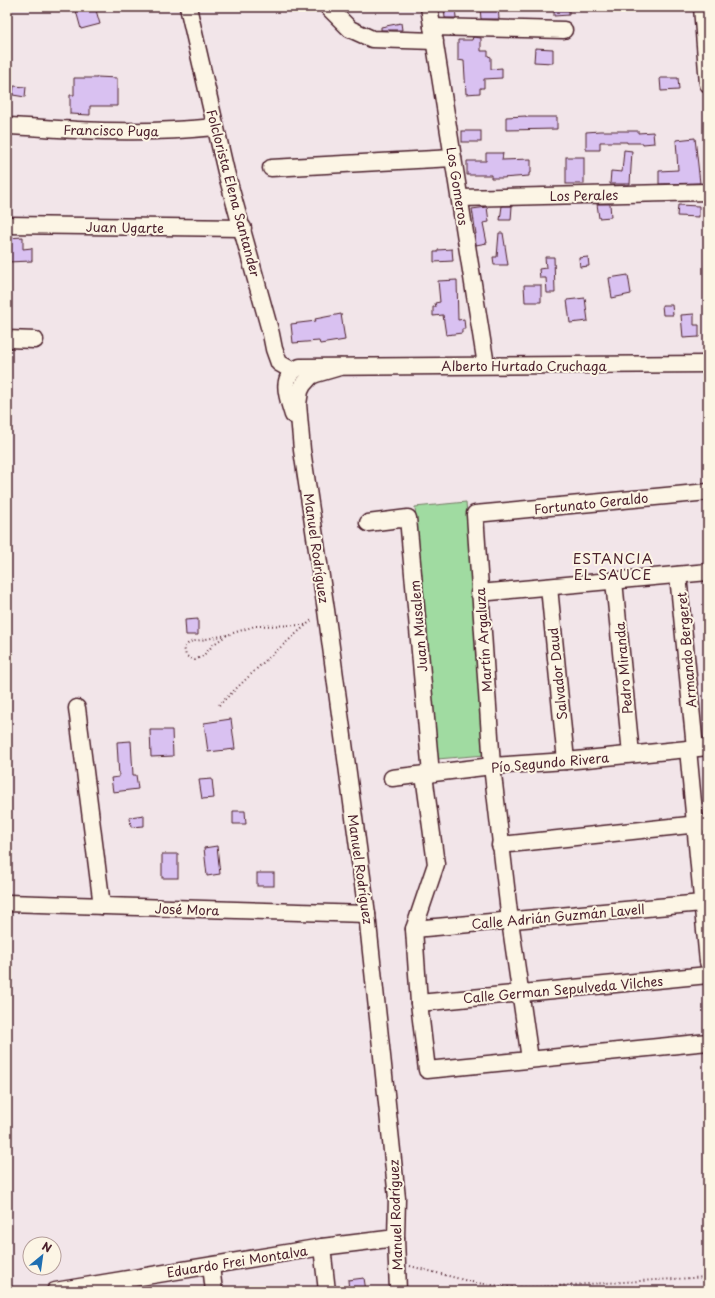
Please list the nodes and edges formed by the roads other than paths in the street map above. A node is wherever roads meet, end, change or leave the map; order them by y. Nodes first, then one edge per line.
1 (188, 7) edge
2 (328, 7) edge
3 (429, 7) edge
4 (702, 7) edge
5 (564, 30) dead end
6 (434, 34) junction
7 (708, 84) edge
8 (7, 126) edge
9 (215, 127) junction
10 (453, 158) junction
11 (271, 168) dead end
12 (708, 192) edge
13 (460, 198) junction
14 (7, 225) edge
15 (243, 228) junction
16 (7, 339) edge
17 (35, 340) dead end
18 (708, 364) edge
19 (486, 365) junction
20 (340, 367) junction
21 (293, 371) junction
22 (302, 450) junction
23 (708, 492) edge
24 (475, 514) joint
25 (368, 522) dead end
26 (708, 572) edge
27 (678, 575) junction
28 (614, 581) junction
29 (549, 587) junction
30 (479, 593) junction
31 (77, 708) dead end
32 (697, 748) edge
33 (631, 754) junction
34 (566, 761) junction
35 (492, 766) junction
36 (428, 774) junction
37 (392, 778) dead end
38 (701, 823) edge
39 (500, 845) junction
40 (702, 903) junction
41 (7, 904) edge
42 (102, 906) junction
43 (367, 914) junction
44 (510, 921) junction
45 (414, 929) junction
46 (708, 962) edge
47 (708, 975) edge
48 (521, 993) junction
49 (419, 1003) junction
50 (708, 1042) edge
51 (530, 1059) junction
52 (396, 1238) junction
53 (322, 1248) junction
54 (211, 1266) junction
55 (55, 1291) edge
56 (214, 1291) edge
57 (327, 1291) edge
58 (398, 1291) edge

1 - 9 street, Folclorista Elena Santander
2 - 6 street
3 - 6 street, Los Gomeros
4 - 7 street
5 - 6 street
6 - 10 street, Los Gomeros
8 - 9 street, Francisco Puga
9 - 15 street, Folclorista Elena Santander
10 - 11 street
10 - 13 street, Los Gomeros
12 - 13 street, Los Perales
13 - 19 street, Los Gomeros
14 - 15 street, Juan Ugarte
15 - 21 street, Folclorista Elena Santander
16 - 17 street
18 - 19 street, Alberto Hurtado Cruchaga
19 - 20 street, Alberto Hurtado Cruchaga
20 - 21 street
20 - 22 street, Manuel Rodríguez
21 - 22 street, Manuel Rodríguez
22 - 43 street, Manuel Rodríguez
23 - 24 street, Fortunato Geraldo
24 - 30 street, Martín Argaluza
25 - 36 street, Juan Musalem
26 - 27 street
27 - 28 street
27 - 32 street, Armando Bergeret
28 - 29 street
28 - 33 street, Pedro Miranda
29 - 30 street
29 - 34 street, Salvador Daud
30 - 35 street, Martín Argaluza
31 - 42 street
32 - 33 street, Pío Segundo Rivera
32 - 38 street, Armando Bergeret
33 - 34 street, Pío Segundo Rivera
34 - 35 street, Pío Segundo Rivera
35 - 36 street, Pío Segundo Rivera
35 - 39 street, Martín Argaluza
36 - 37 street, Pío Segundo Rivera
36 - 45 street
38 - 39 street
38 - 40 street, Armando Bergeret
39 - 44 street, Martín Argaluza
40 - 44 street, Calle Adrián Guzmán Lavell
40 - 46 street, Armando Bergeret
41 - 42 street, José Mora
42 - 43 street, José Mora
43 - 52 street, Manuel Rodríguez
44 - 45 street, Calle Adrián Guzmán Lavell
44 - 48 street, Martín Argaluza
45 - 49 street
47 - 48 street, Calle German Sepulveda Vilches
48 - 49 street, Calle German Sepulveda Vilches
48 - 51 street, Martín Argaluza
49 - 51 street
50 - 51 street
52 - 53 street, Eduardo Frei Montalva
52 - 58 street, Manuel Rodríguez
53 - 54 street, Eduardo Frei Montalva
53 - 57 street
54 - 55 street, Eduardo Frei Montalva
54 - 56 street

